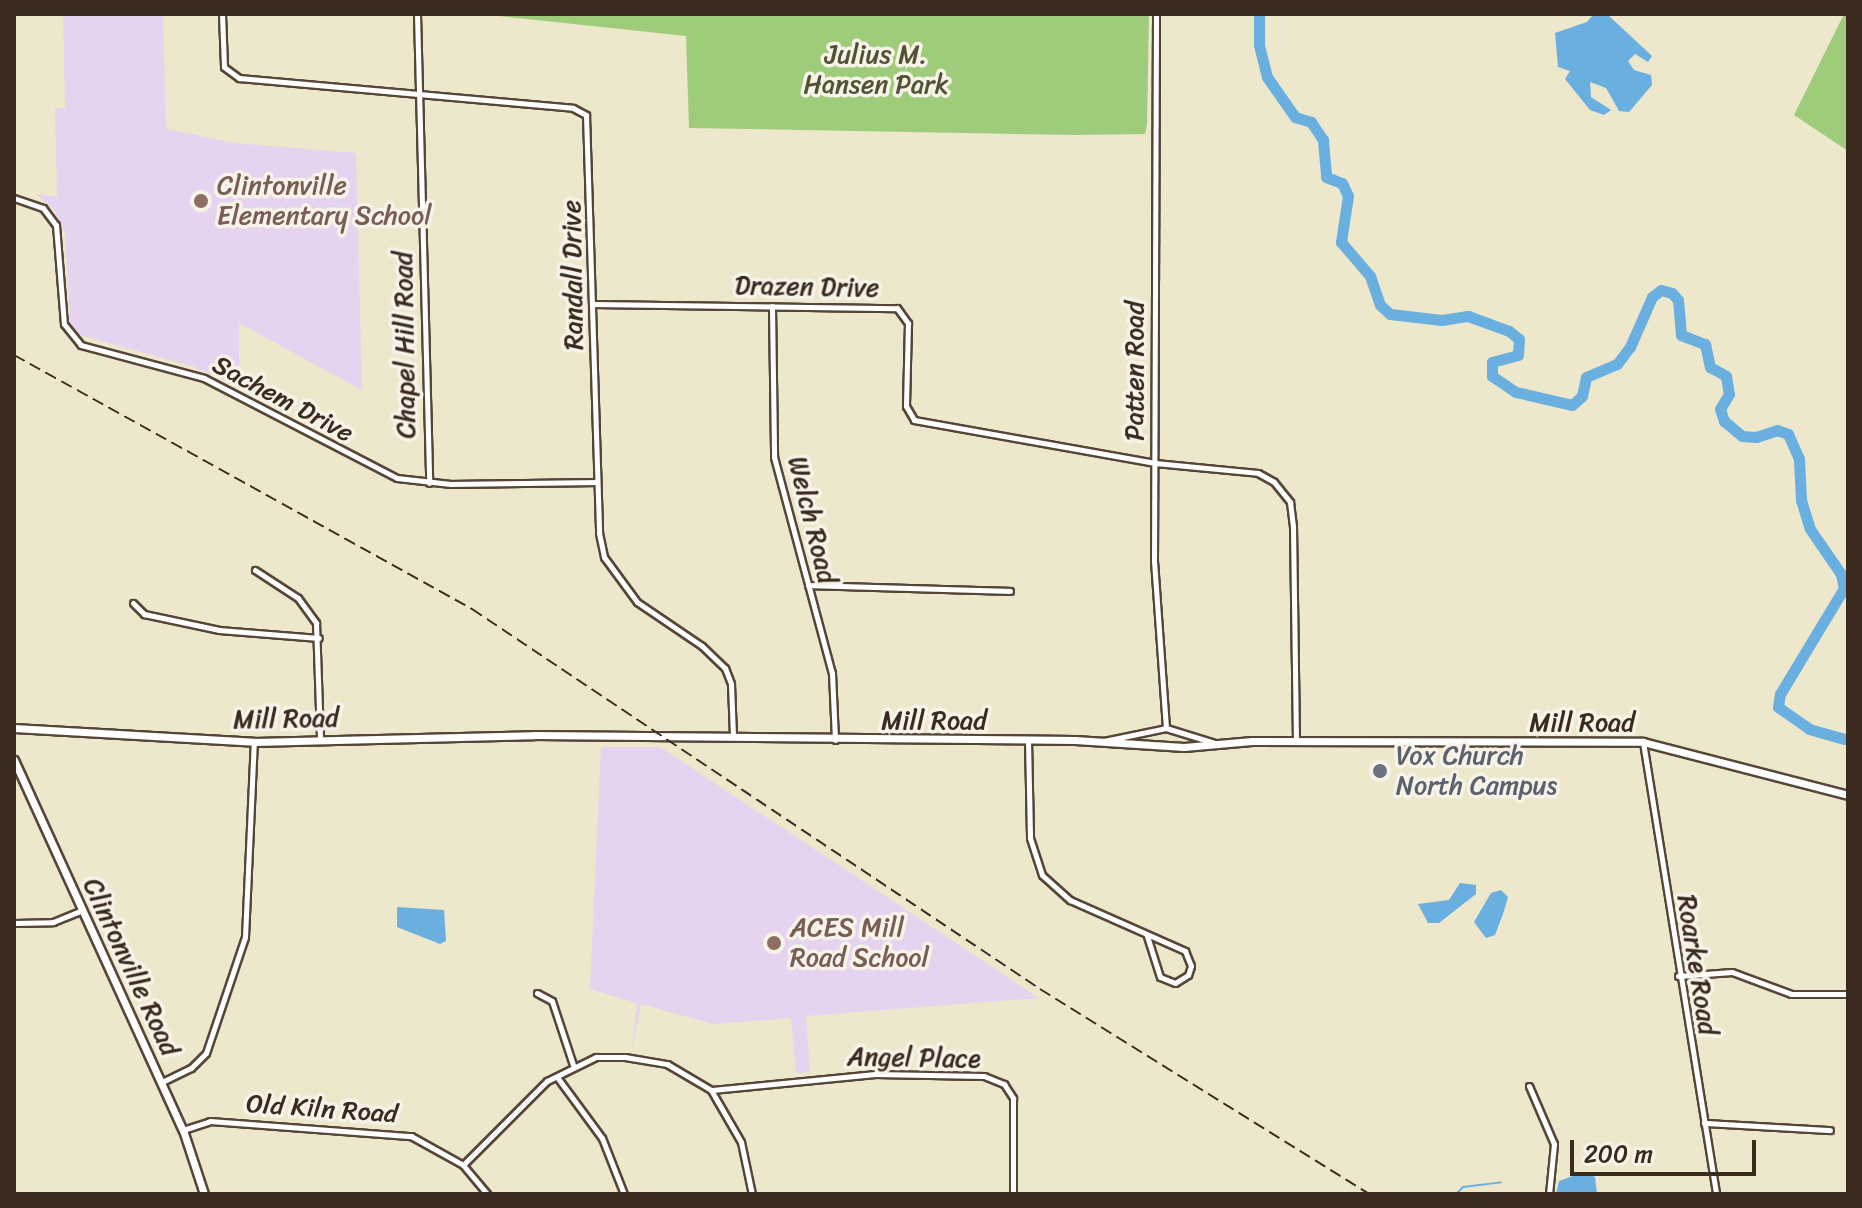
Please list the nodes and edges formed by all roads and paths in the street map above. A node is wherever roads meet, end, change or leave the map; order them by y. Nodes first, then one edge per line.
1 (222, 14) edge
2 (417, 14) edge
3 (1156, 14) edge
4 (419, 94) junction
5 (14, 198) edge
6 (593, 304) junction
7 (772, 306) junction
8 (1155, 463) junction
9 (597, 482) junction
10 (429, 483) junction
11 (255, 570) dead end
12 (808, 585) junction
13 (1010, 591) dead end
14 (133, 603) dead end
15 (319, 638) junction
16 (14, 728) edge
17 (1166, 728) junction
18 (733, 738) junction
19 (320, 739) junction
20 (1028, 740) junction
21 (835, 741) junction
22 (254, 742) junction
23 (1099, 742) junction
24 (1296, 742) junction
25 (1643, 742) junction
26 (1219, 745) junction
27 (14, 760) edge
28 (1848, 795) edge
29 (82, 910) junction
30 (14, 923) edge
31 (1147, 936) junction
32 (1678, 976) junction
33 (537, 993) dead end
34 (1848, 994) edge
35 (573, 1065) junction
36 (557, 1077) junction
37 (162, 1082) junction
38 (1529, 1086) dead end
39 (711, 1090) junction
40 (1704, 1123) junction
41 (183, 1130) junction
42 (1830, 1130) dead end
43 (463, 1165) junction
44 (204, 1194) edge
45 (487, 1194) edge
46 (624, 1194) edge
47 (752, 1194) edge
48 (1013, 1194) edge
49 (1549, 1194) edge
50 (1716, 1194) edge

1 - 4 street, Randall Drive
2 - 4 street, Chapel Hill Road
3 - 8 street, Patten Road
4 - 6 street, Randall Drive
4 - 10 street, Chapel Hill Road
5 - 10 street, Sachem Drive
6 - 7 street, Drazen Drive
6 - 9 street, Randall Drive
7 - 8 street, Drazen Drive
7 - 12 street, Welch Road
8 - 17 street, Patten Road
8 - 24 street
9 - 10 street, Sachem Drive
9 - 18 street, Randall Drive
11 - 15 street
12 - 13 street
12 - 21 street, Welch Road
14 - 15 street
15 - 19 street
16 - 22 street, Mill Road
17 - 23 street
17 - 26 street
18 - 19 street, Mill Road
18 - 21 street, Mill Road
19 - 22 street, Mill Road
20 - 21 street, Mill Road
20 - 23 street, Mill Road
20 - 31 street
22 - 37 street
23 - 26 street, Mill Road
24 - 25 street, Mill Road
24 - 26 street, Mill Road
25 - 28 street, Mill Road
25 - 32 street, Roarke Road
27 - 29 street, Clintonville Road
29 - 30 street
29 - 37 street, Clintonville Road
31 - 31 street
32 - 34 street
32 - 40 street, Roarke Road
33 - 35 street
35 - 36 street
35 - 39 street
36 - 43 street
36 - 46 street
37 - 41 street, Clintonville Road
38 - 49 street
39 - 47 street
39 - 48 street, Angel Place
40 - 42 street
40 - 50 street, Roarke Road
41 - 43 street, Old Kiln Road
41 - 44 street, Clintonville Road
43 - 45 street, Old Kiln Road

